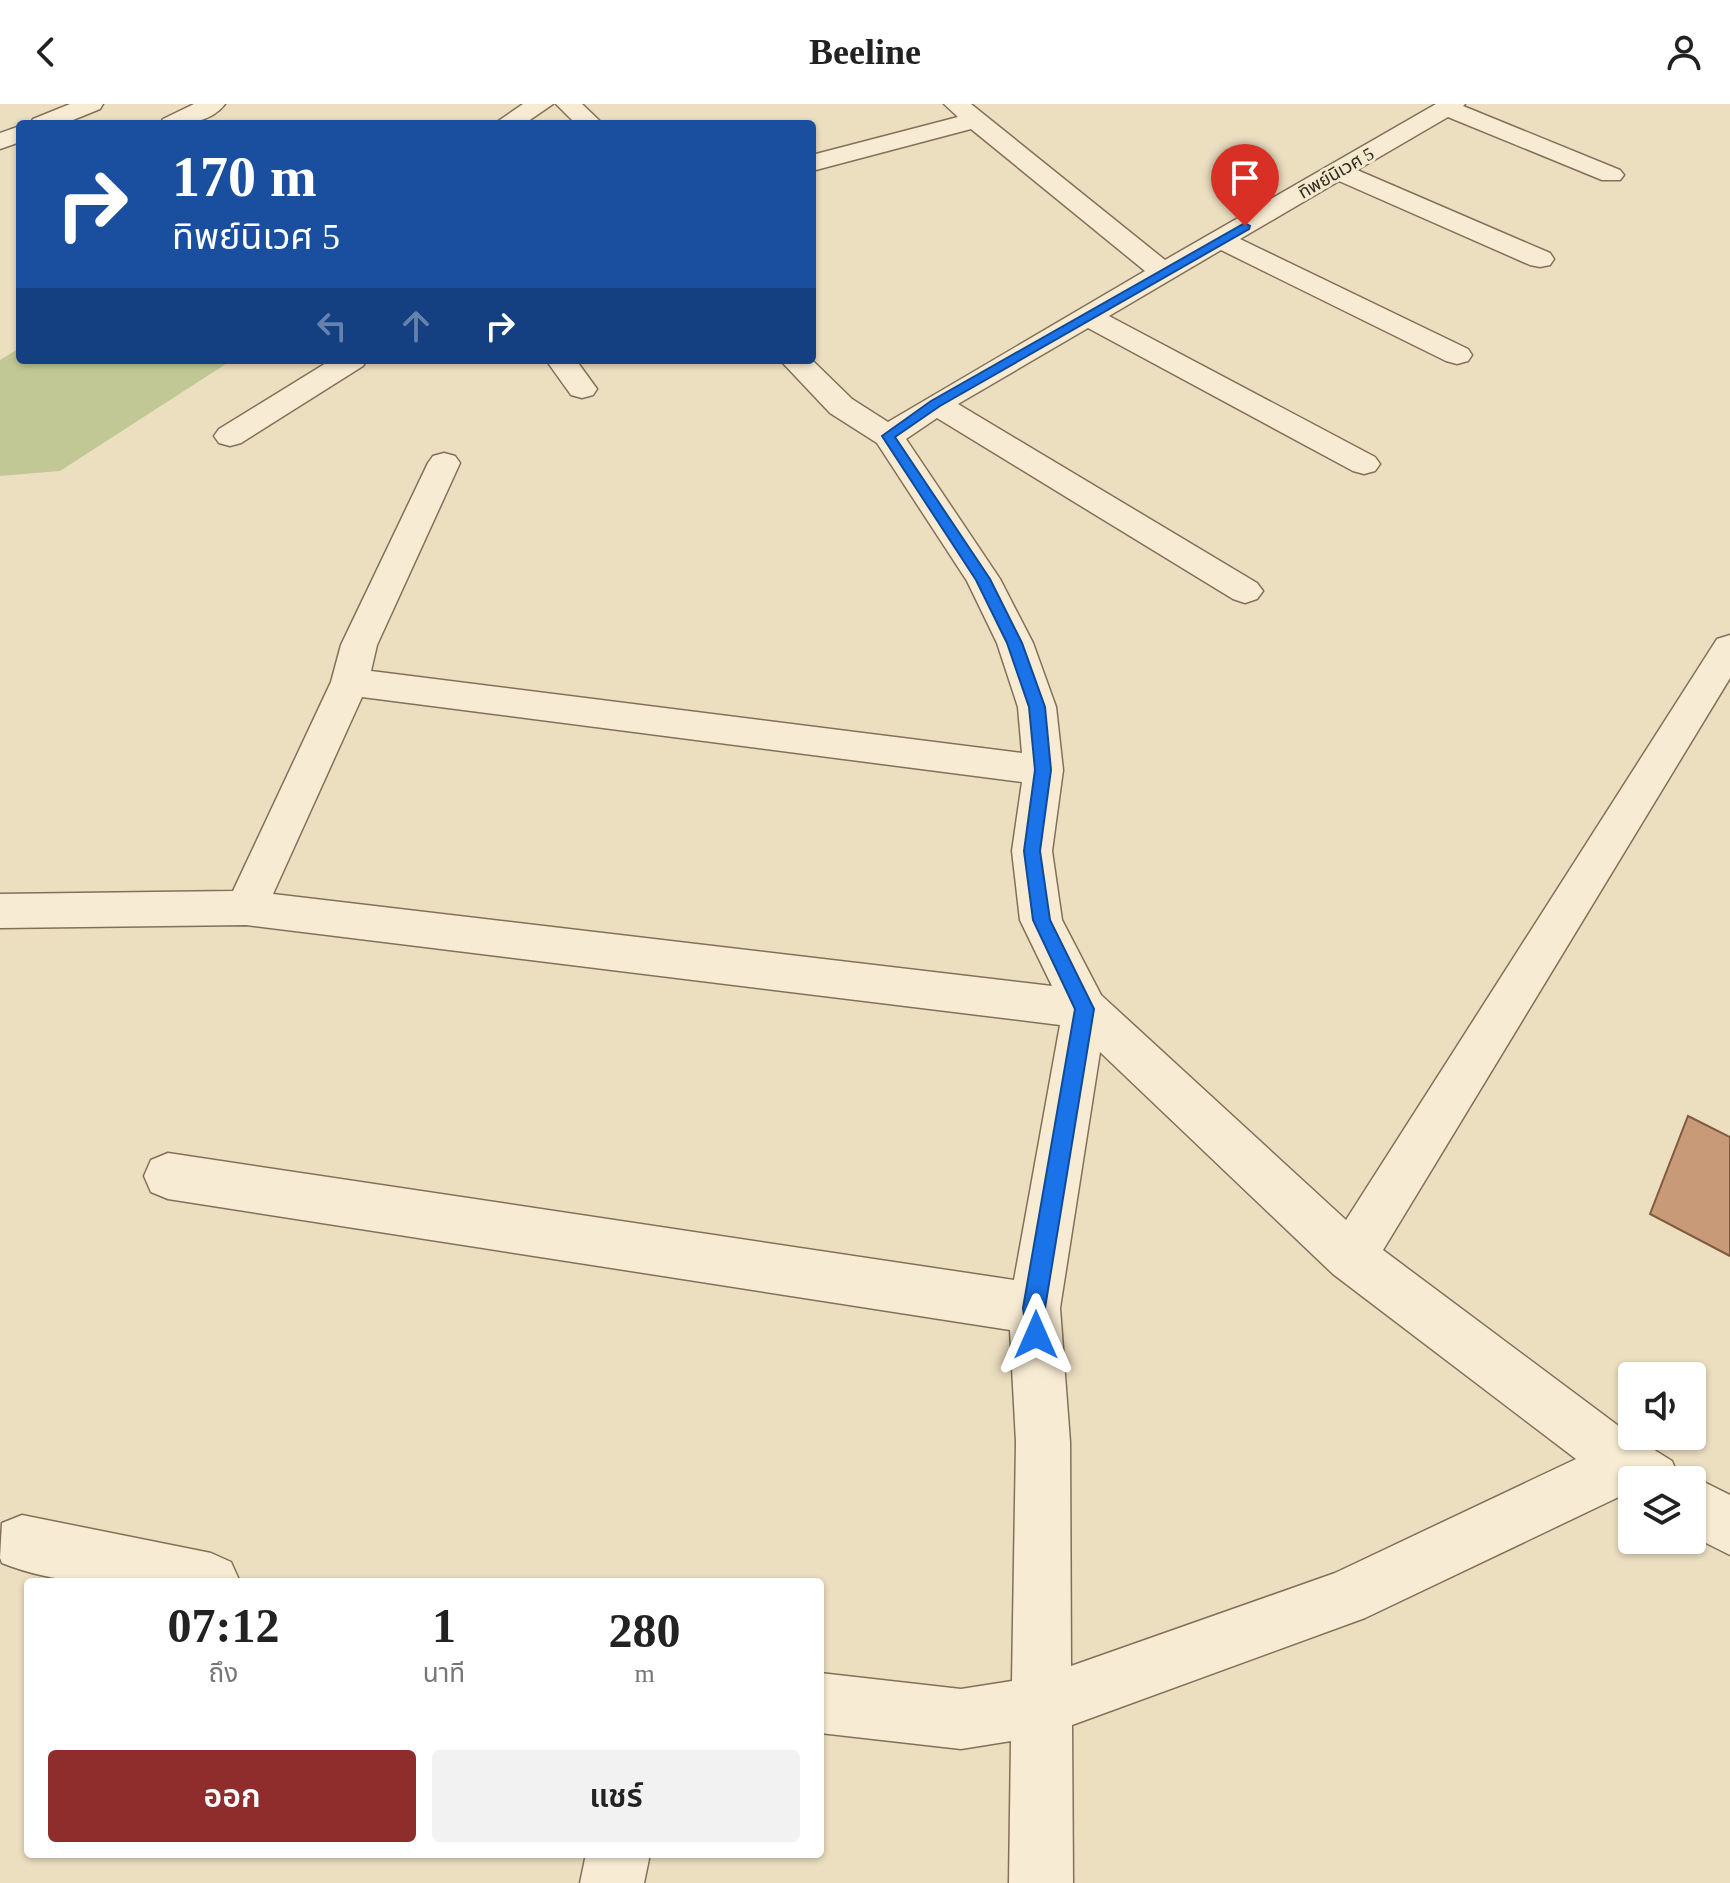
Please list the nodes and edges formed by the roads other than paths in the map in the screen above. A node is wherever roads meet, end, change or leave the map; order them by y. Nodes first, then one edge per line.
1 (91, 104) edge
2 (213, 104) edge
3 (541, 104) edge
4 (568, 104) edge
5 (1449, 106) edge
6 (966, 112) edge
7 (52, 120) edge
8 (180, 120) edge
9 (513, 120) edge
10 (586, 120) edge
11 (816, 162) edge
12 (1338, 171) junction
13 (1611, 175) dead end
14 (1221, 240) junction
15 (1540, 259) dead end
16 (1163, 272) junction
17 (1087, 316) junction
18 (1457, 355) dead end
19 (346, 364) edge
20 (564, 364) edge
21 (799, 364) edge
22 (582, 389) dead end
23 (936, 404) junction
24 (230, 436) dead end
25 (888, 436) junction
26 (444, 463) dead end
27 (1364, 464) dead end
28 (1245, 591) dead end
29 (1730, 648) edge
30 (350, 682) junction
31 (1043, 770) junction
32 (246, 908) junction
33 (0, 911) edge
34 (1085, 1009) junction
35 (168, 1176) dead end
36 (1351, 1257) junction
37 (1034, 1308) junction
38 (1632, 1466) edge
39 (1618, 1481) edge
40 (1706, 1512) edge
41 (1730, 1527) edge
42 (22, 1543) dead end
43 (192, 1578) edge
44 (824, 1703) edge
45 (1040, 1707) junction
46 (617, 1858) edge
47 (612, 1883) edge
48 (1041, 1883) edge

1 - 7 street
2 - 8 street
3 - 9 street
4 - 10 street
5 - 12 street, ทิพย์นิเวศ 5
5 - 13 street
6 - 11 street
6 - 16 street
12 - 14 street, ทิพย์นิเวศ 5
12 - 15 street
14 - 16 street, ทิพย์นิเวศ 5
14 - 18 street
16 - 17 street, ทิพย์นิเวศ 5
17 - 23 street, ทิพย์นิเวศ 5
17 - 27 street
19 - 24 street
20 - 22 street
21 - 25 street
23 - 25 street, ทิพย์นิเวศ 5
23 - 28 street
25 - 31 street
26 - 30 street
29 - 36 street
30 - 31 street
30 - 32 street
31 - 34 street
32 - 33 street
32 - 34 street
34 - 36 street
34 - 37 street
35 - 37 street
36 - 38 street
37 - 45 street
39 - 45 street
40 - 41 street
42 - 43 street
44 - 45 street
45 - 48 street
46 - 47 street

